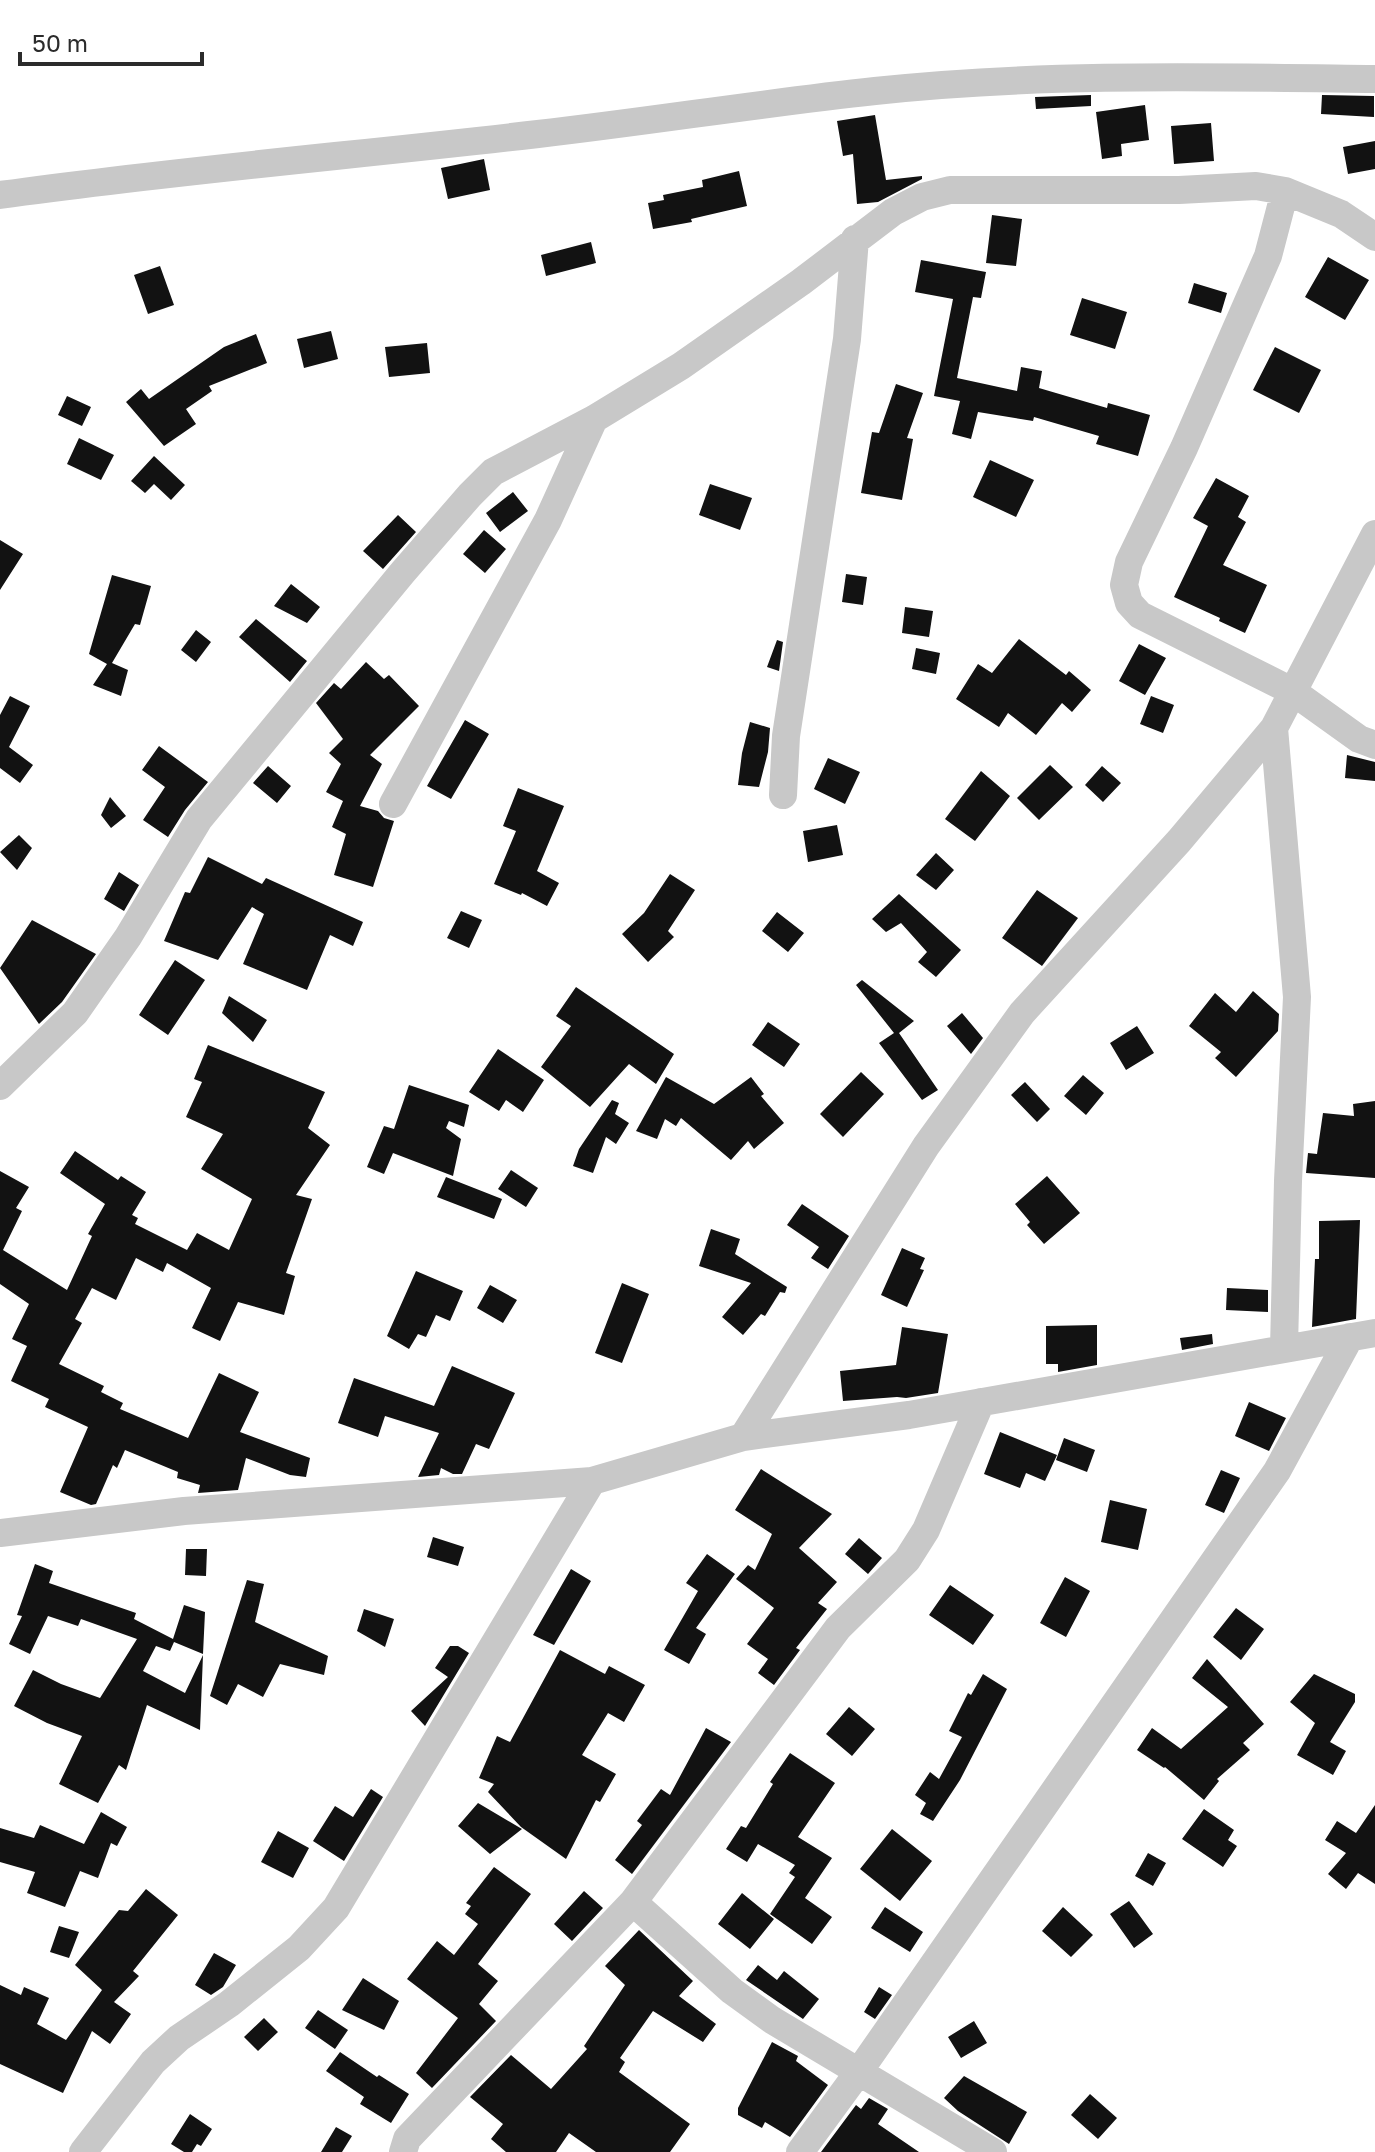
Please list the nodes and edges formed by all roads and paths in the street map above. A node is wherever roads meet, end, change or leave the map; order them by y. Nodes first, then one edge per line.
1 (1375, 79) edge
2 (1285, 191) junction
3 (0, 195) edge
4 (1375, 237) edge
5 (855, 239) junction
6 (594, 419) junction
7 (1375, 534) edge
8 (1292, 691) junction
9 (1274, 728) junction
10 (1375, 745) edge
11 (783, 795) dead end
12 (393, 804) dead end
13 (0, 1086) edge
14 (1363, 1335) edge
15 (1284, 1348) junction
16 (981, 1402) junction
17 (743, 1437) junction
18 (592, 1481) junction
19 (2, 1537) edge
20 (633, 1902) junction
21 (860, 2070) junction
22 (83, 2152) edge
23 (403, 2152) edge
24 (800, 2152) edge
25 (993, 2152) edge

1 - 3 street
2 - 4 street
2 - 5 street
2 - 8 street
5 - 6 street
5 - 11 street
6 - 12 street
6 - 13 street
7 - 8 street
8 - 9 street
8 - 10 street
9 - 15 street
9 - 17 street
14 - 15 street
14 - 21 street
15 - 16 street
16 - 17 street
16 - 20 street
17 - 18 street
18 - 19 street
18 - 22 street
20 - 21 street
20 - 23 street
21 - 24 street
21 - 25 street

